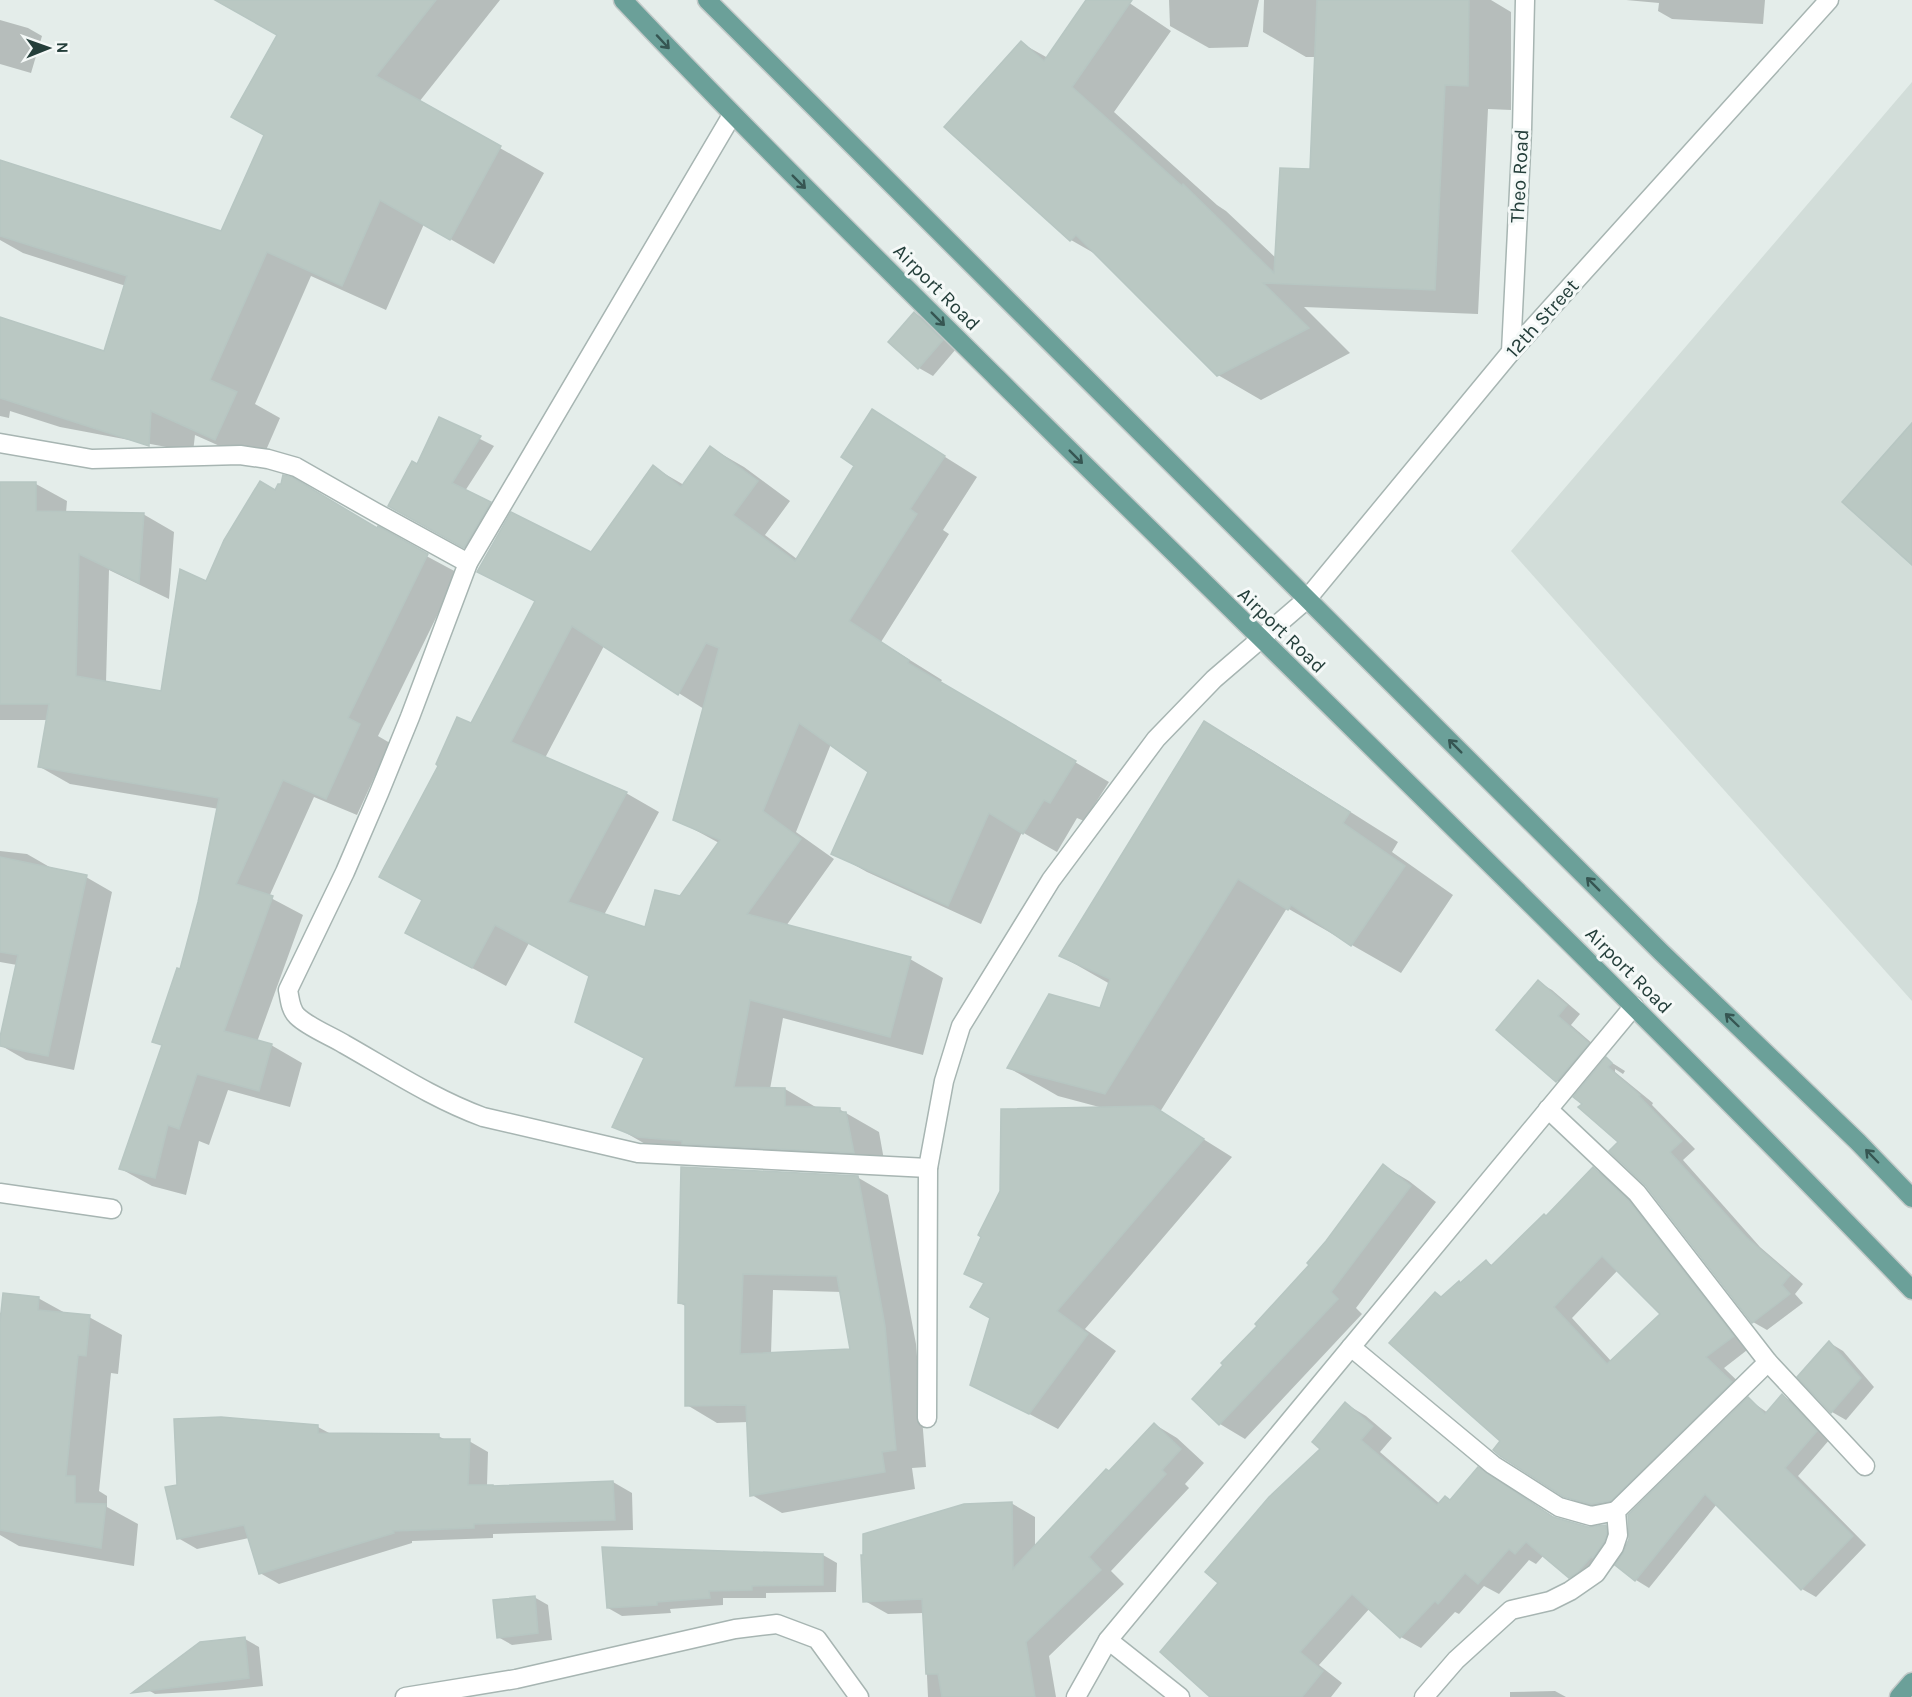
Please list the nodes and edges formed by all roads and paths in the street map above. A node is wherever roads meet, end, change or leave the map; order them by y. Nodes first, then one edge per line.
1 (623, 0) edge
2 (1525, 0) edge
3 (1829, 0) edge
4 (709, 1) edge
5 (732, 115) junction
6 (1511, 352) junction
7 (0, 443) edge
8 (468, 563) junction
9 (1307, 599) junction
10 (1261, 640) junction
11 (1634, 1006) junction
12 (1548, 1110) junction
13 (928, 1168) junction
14 (0, 1193) edge
15 (1912, 1198) edge
16 (112, 1209) dead end
17 (1912, 1290) edge
18 (1351, 1347) junction
19 (1768, 1362) junction
20 (927, 1418) dead end
21 (1865, 1466) dead end
22 (1616, 1511) junction
23 (1108, 1640) junction
24 (1912, 1682) edge
25 (405, 1697) edge
26 (860, 1697) edge
27 (1076, 1697) edge
28 (1180, 1697) edge
29 (1424, 1697) edge
30 (1899, 1697) edge

1 -> 5 main road, Airport Road
2 - 6 street, Theo Road
3 - 6 street, 12th Street
4 - 9 main road, Airport Road
5 - 8 street
5 -> 10 main road, Airport Road
6 - 9 street, 12th Street
7 - 8 street
8 - 13 street
9 - 10 street, 12th Street
15 -> 9 main road, Airport Road
10 - 11 main road, Airport Road
10 - 13 street, 12th Street
11 - 12 street
11 - 17 main road, Airport Road
12 - 18 street
12 - 19 street
13 - 20 street, 12th Street
14 - 16 street
18 - 22 street
18 - 23 street
19 - 21 street
19 - 22 street
22 - 29 street
23 - 27 street
23 - 28 street
24 - 30 main road
25 - 26 street

